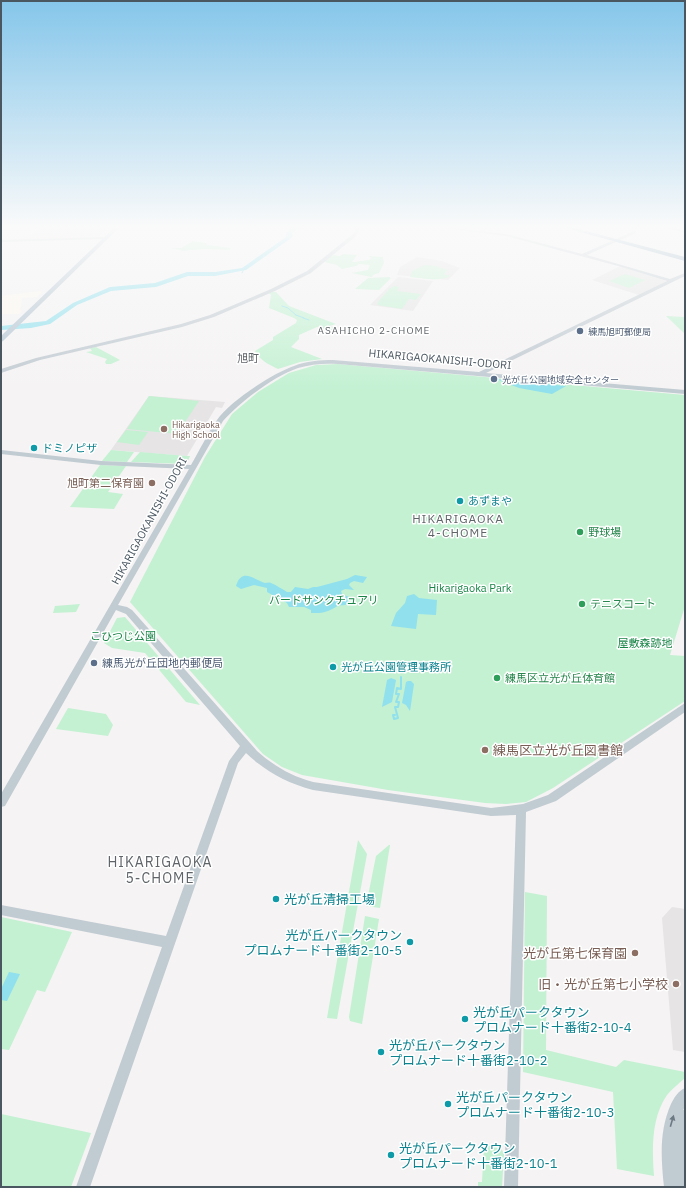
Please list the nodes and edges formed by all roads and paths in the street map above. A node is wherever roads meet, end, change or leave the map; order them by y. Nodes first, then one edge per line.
1 (59, 280) edge
2 (60, 280) edge
3 (292, 280) edge
4 (670, 281) edge
5 (13, 326) junction
6 (1, 336) edge
7 (1, 340) edge
8 (1, 371) edge
9 (479, 374) junction
10 (685, 392) edge
11 (1, 452) edge
12 (193, 467) junction
13 (114, 607) junction
14 (685, 707) edge
15 (246, 746) junction
16 (1, 803) edge
17 (521, 810) junction
18 (1, 910) edge
19 (170, 943) junction
20 (685, 1094) edge
21 (685, 1116) edge
22 (83, 1187) edge
23 (511, 1187) edge
24 (670, 1187) edge
25 (680, 1187) edge

1 - 5 main road
2 - 5 main road
3 - 8 street
4 - 9 street
5 - 6 main road
5 - 7 main road
9 - 10 street, HIKARIGAOKANISHI-ODORI
9 - 12 street, HIKARIGAOKANISHI-ODORI
11 - 12 street
12 - 13 street, HIKARIGAOKANISHI-ODORI
13 - 15 street
13 - 16 street, HIKARIGAOKANISHI-ODORI
14 - 17 street
15 - 17 street
15 - 19 street
17 - 23 street
18 - 19 street
19 - 22 street
24 -> 20 street
21 - 25 street

